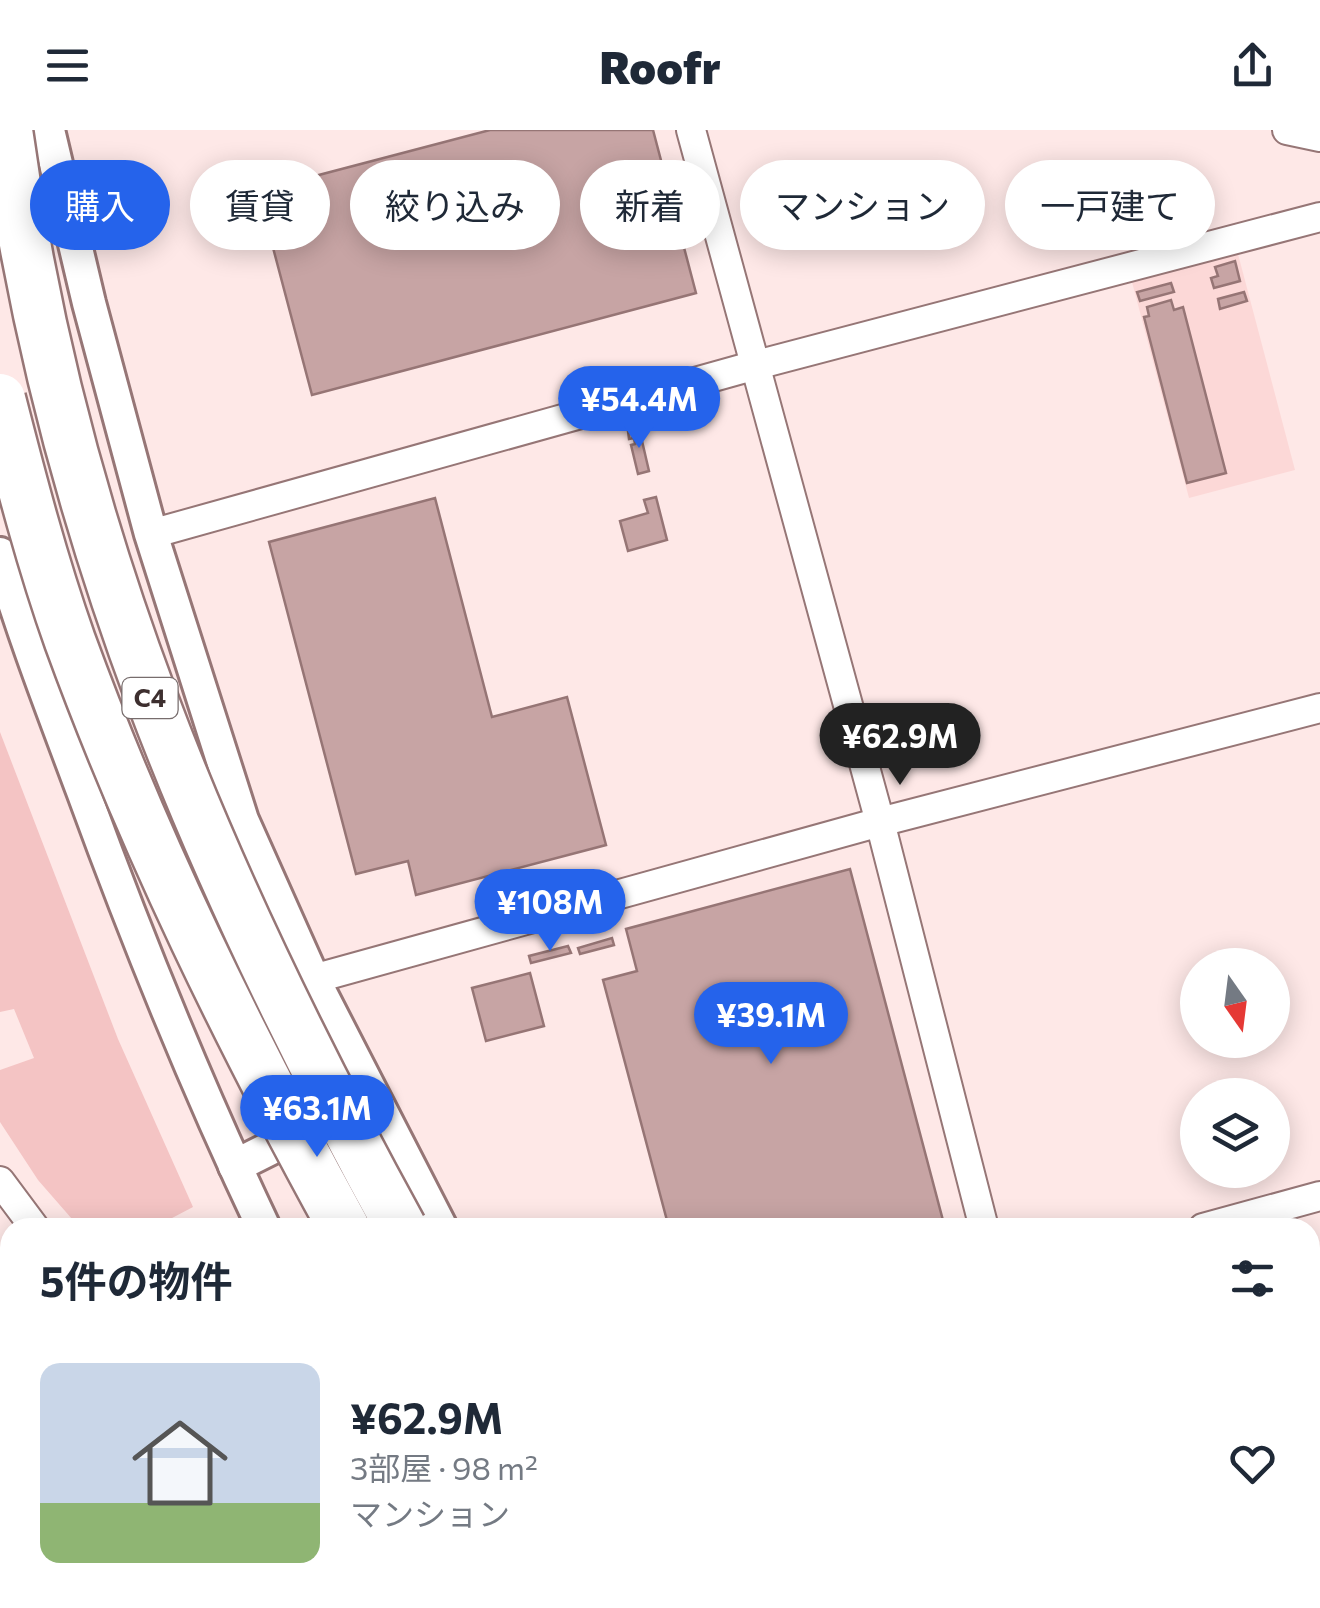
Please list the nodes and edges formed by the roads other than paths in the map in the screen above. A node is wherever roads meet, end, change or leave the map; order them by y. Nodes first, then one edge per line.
1 (7, 130) edge
2 (48, 130) edge
3 (691, 130) edge
4 (1286, 130) edge
5 (1320, 138) edge
6 (1320, 217) edge
7 (756, 364) junction
8 (0, 400) edge
9 (151, 534) junction
10 (0, 554) edge
11 (1320, 708) edge
12 (880, 822) junction
13 (313, 979) junction
14 (372, 1097) junction
15 (235, 1166) junction
16 (0, 1181) edge
17 (1320, 1196) edge
18 (28, 1218) edge
19 (259, 1218) edge
20 (339, 1218) edge
21 (396, 1218) edge
22 (437, 1218) edge
23 (981, 1218) edge
24 (1240, 1218) edge

1 - 21 highway, C4, bridge
2 - 9 street
3 - 7 street
4 - 5 street
6 - 7 street
7 - 9 street
7 - 12 street
8 - 20 highway, C4, bridge
9 - 13 street
10 - 15 street
11 - 12 street
12 - 13 street
12 - 23 street
13 - 14 street
14 - 15 street
14 - 22 street
15 - 19 street
16 - 18 street
17 - 24 street

